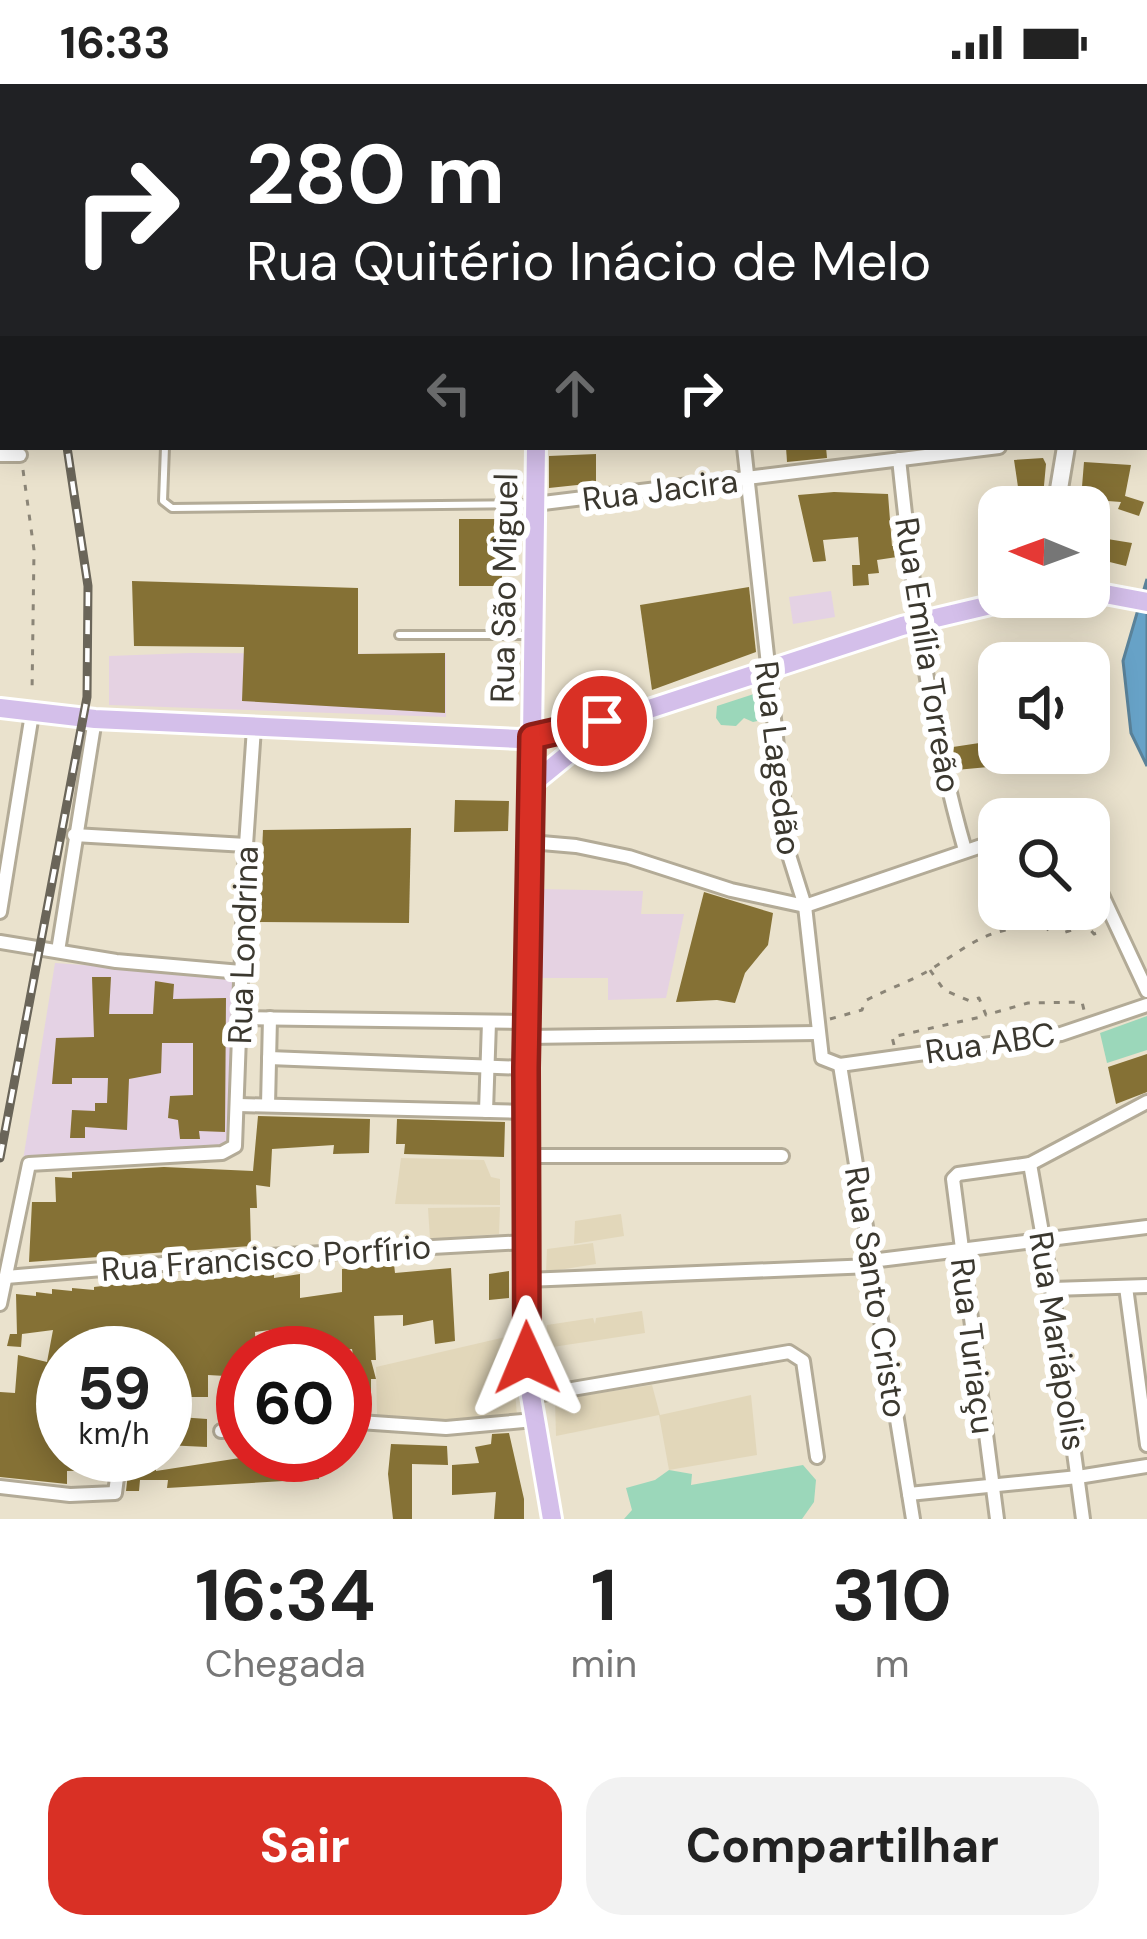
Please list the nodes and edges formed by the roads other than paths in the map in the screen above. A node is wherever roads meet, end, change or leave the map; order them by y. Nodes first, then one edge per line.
1 (165, 450) edge
2 (536, 450) edge
3 (744, 450) edge
4 (1066, 450) edge
5 (937, 451) edge
6 (0, 455) edge
7 (20, 455) road end
8 (899, 459) junction
9 (746, 480) junction
10 (1060, 486) edge
11 (535, 504) junction
12 (1110, 594) edge
13 (1147, 602) edge
14 (978, 608) edge
15 (918, 622) junction
16 (399, 635) dead end
17 (533, 635) junction
18 (766, 668) junction
19 (0, 708) edge
20 (637, 713) junction
21 (32, 714) junction
22 (94, 719) junction
23 (254, 728) junction
24 (532, 737) junction
25 (532, 784) junction
26 (74, 835) junction
27 (530, 842) junction
28 (246, 845) junction
29 (978, 846) edge
30 (965, 850) junction
31 (805, 906) junction
32 (1110, 908) edge
33 (0, 912) edge
34 (0, 942) edge
35 (58, 951) junction
36 (242, 972) junction
37 (1147, 991) edge
38 (1147, 1005) edge
39 (241, 1018) junction
40 (270, 1018) junction
41 (489, 1022) junction
42 (817, 1028) junction
43 (526, 1030) junction
44 (269, 1058) junction
45 (835, 1064) junction
46 (488, 1066) junction
47 (526, 1068) junction
48 (1147, 1102) edge
49 (238, 1105) junction
50 (268, 1106) junction
51 (486, 1111) junction
52 (527, 1112) junction
53 (526, 1156) junction
54 (782, 1156) dead end
55 (1030, 1164) junction
56 (1147, 1228) edge
57 (1043, 1242) junction
58 (525, 1243) junction
59 (961, 1250) junction
60 (872, 1264) junction
61 (6, 1276) junction
62 (526, 1280) junction
63 (1147, 1286) edge
64 (1126, 1287) junction
65 (1052, 1289) junction
66 (0, 1304) edge
67 (531, 1396) junction
68 (534, 1420) junction
69 (372, 1423) edge
70 (1147, 1445) edge
71 (817, 1457) dead end
72 (1147, 1466) edge
73 (1078, 1477) junction
74 (116, 1482) edge
75 (991, 1485) junction
76 (0, 1487) edge
77 (909, 1494) junction
78 (552, 1519) edge
79 (913, 1519) edge
80 (997, 1519) edge
81 (1083, 1519) edge

1 - 11 lane
2 - 11 main road, Rua São Miguel
3 - 9 street, Rua Lagedão
4 - 10 main road
5 - 8 street, Rua Jacira
6 - 7 street
8 - 9 street, Rua Jacira
8 - 15 street, Rua Emília Torreão
9 - 11 street, Rua Jacira
9 - 18 street, Rua Lagedão
11 - 17 main road, Rua São Miguel
12 - 13 main road
14 - 15 main road
15 - 18 main road
15 - 30 street, Rua Emília Torreão
16 - 17 lane
17 - 24 main road, Rua São Miguel
18 - 20 main road
18 - 31 street, Rua Lagedão
19 - 21 main road
20 - 24 main road
20 - 25 main road
21 - 22 main road
21 - 33 street
22 - 23 main road
22 - 26 street
23 - 24 main road
23 - 28 street, Rua Londrina
24 - 25 main road, Rua São Miguel
25 - 27 main road, Rua São Miguel
26 - 28 street
26 - 35 street
27 - 31 street
27 - 43 main road, Rua São Miguel
28 - 36 street, Rua Londrina
29 - 30 street
30 - 31 street
31 - 42 street, Rua Lagedão
32 - 37 street
34 - 35 street
35 - 36 street
36 - 39 street, Rua Londrina
38 - 45 street, Rua ABC
39 - 40 street
39 - 49 street, Rua Londrina
40 - 41 street
40 - 44 street, Rua Londrina
41 - 43 street
41 - 46 street
42 - 43 street
42 - 45 street, Rua Lagedão
43 - 47 main road, Rua São Miguel
44 - 46 street
44 - 50 street, Rua Londrina
45 - 60 street, Rua Santo Cristo
46 - 47 street
46 - 51 street
47 - 52 main road, Rua São Miguel
48 - 55 street
49 - 50 street
49 - 61 street, Rua Londrina
50 - 51 street
51 - 52 street
52 - 53 main road, Rua São Miguel
53 - 54 street
53 - 58 main road, Rua São Miguel
55 - 57 street, Rua Mariápolis
55 - 59 street, Rua Turiaçu
56 - 57 street
57 - 59 street
57 - 65 street, Rua Mariápolis
58 - 61 street, Rua Francisco Porfírio
58 - 62 main road, Rua São Miguel
59 - 60 street
59 - 75 street, Rua Turiaçu
60 - 62 street
60 - 77 street, Rua Santo Cristo
61 - 66 street
62 - 67 main road, Rua São Miguel
63 - 64 street
64 - 65 street
64 - 70 street
65 - 73 street, Rua Mariápolis
67 - 68 main road, Rua São Miguel
67 - 71 street
68 - 69 street
68 - 78 main road, Rua São Miguel
72 - 73 street
73 - 75 street
73 - 81 street, Rua Mariápolis
74 - 76 street
75 - 77 street
75 - 80 street, Rua Turiaçu
77 - 79 street, Rua Santo Cristo

